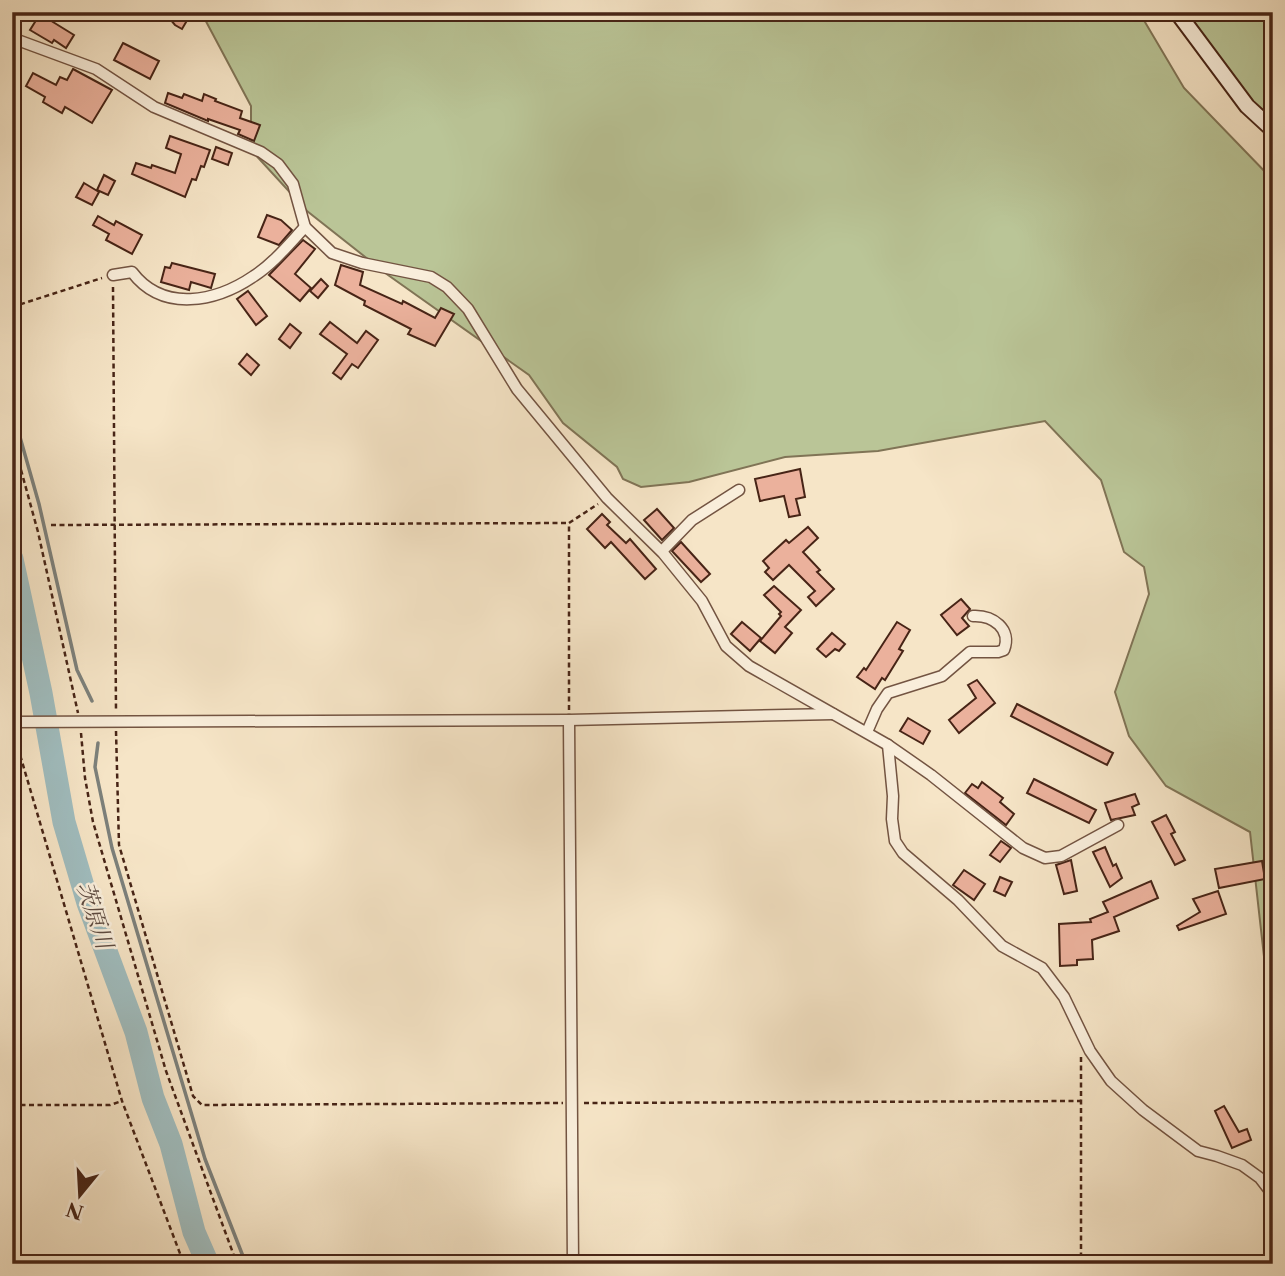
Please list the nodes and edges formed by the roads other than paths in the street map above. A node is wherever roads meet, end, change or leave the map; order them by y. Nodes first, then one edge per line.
1 (1177, 12) edge
2 (12, 38) edge
3 (1273, 131) edge
4 (305, 226) junction
5 (113, 275) road end
6 (739, 490) dead end
7 (662, 551) junction
8 (973, 616) dead end
9 (834, 714) junction
10 (569, 720) junction
11 (14, 724) edge
12 (867, 733) junction
13 (888, 745) junction
14 (1118, 824) dead end
15 (1273, 1195) edge
16 (573, 1264) edge

1 - 3 street
2 - 4 street
4 - 5 street
4 - 7 street
6 - 7 street
7 - 9 street
8 - 12 street
9 - 10 street
9 - 12 street
10 - 11 street
10 - 16 street
12 - 13 street
13 - 14 street
13 - 15 street

